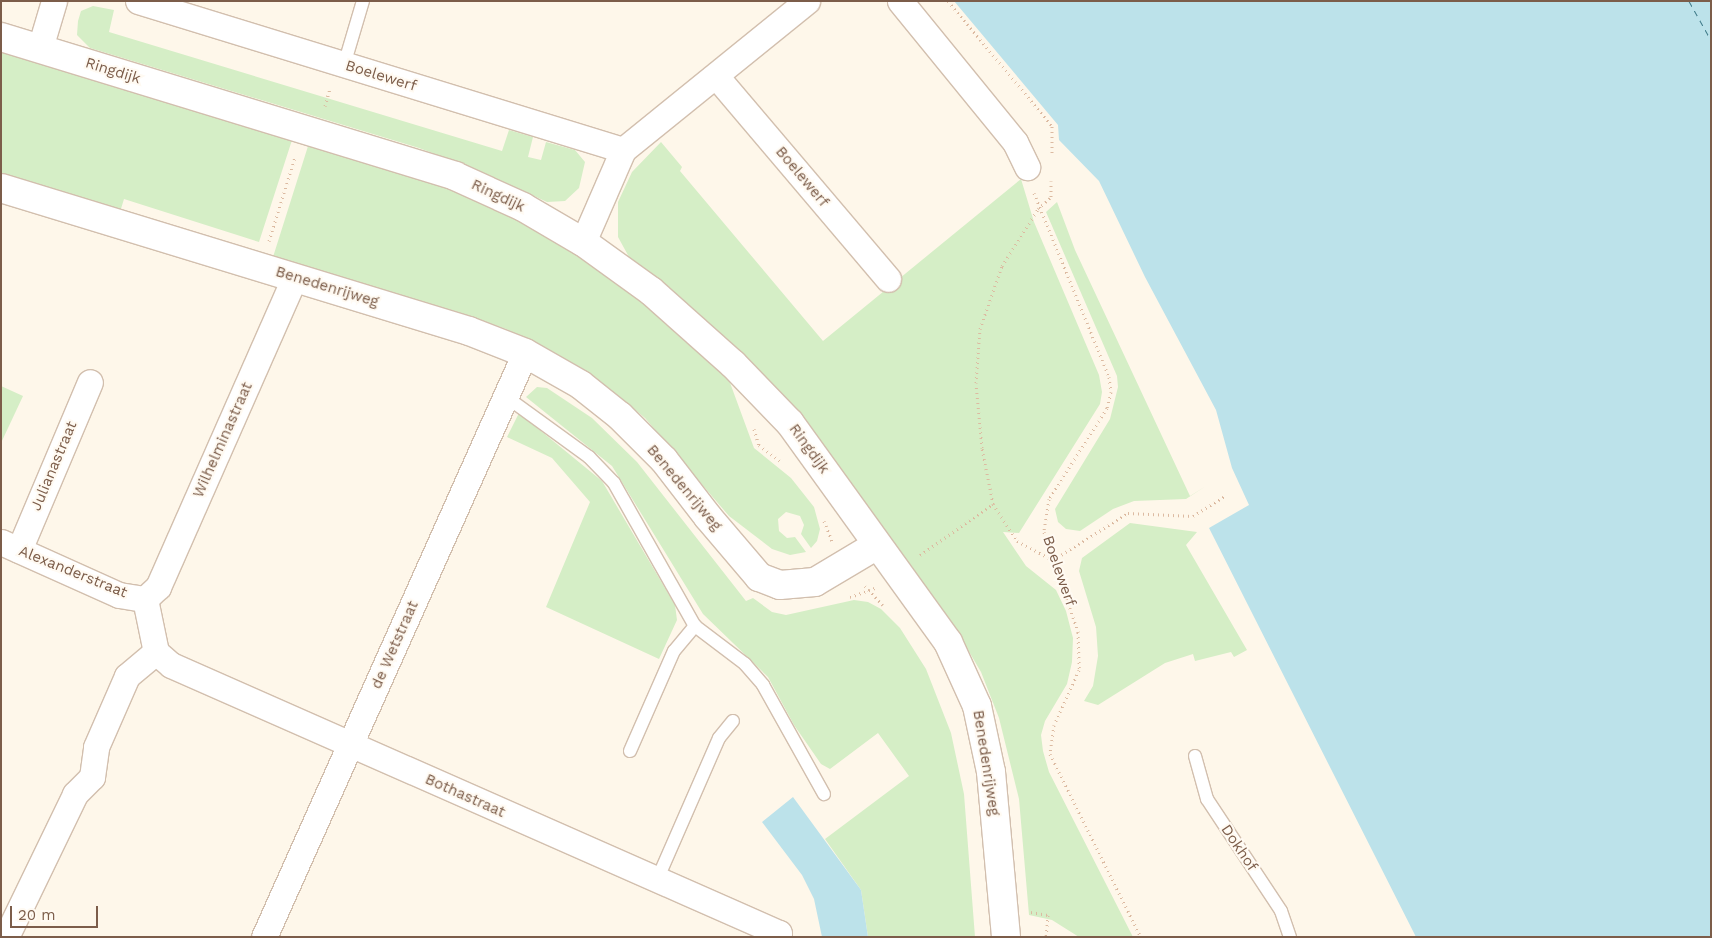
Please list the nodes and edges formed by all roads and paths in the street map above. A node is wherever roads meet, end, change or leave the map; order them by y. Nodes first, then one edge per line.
1 (54, 1) edge
2 (138, 1) edge
3 (363, 1) edge
4 (807, 1) edge
5 (900, 1) edge
6 (1, 37) edge
7 (40, 48) junction
8 (344, 65) junction
9 (716, 76) junction
10 (623, 150) junction
11 (296, 155) dead end
12 (1027, 166) joint
13 (1, 188) edge
14 (1038, 209) junction
15 (583, 242) junction
16 (266, 249) dead end
17 (295, 277) junction
18 (888, 279) dead end
19 (525, 353) junction
20 (90, 382) dead end
21 (505, 396) junction
22 (1225, 496) dead end
23 (993, 504) junction
24 (877, 545) junction
25 (10, 546) edge
26 (918, 557) dead end
27 (1053, 560) junction
28 (869, 592) dead end
29 (145, 599) junction
30 (887, 608) dead end
31 (695, 626) junction
32 (156, 652) junction
33 (733, 721) dead end
34 (350, 746) junction
35 (630, 751) dead end
36 (1195, 756) dead end
37 (824, 794) dead end
38 (657, 880) junction
39 (778, 935) edge
40 (6, 937) edge
41 (264, 937) edge
42 (1006, 937) edge
43 (1141, 937) edge
44 (1290, 937) edge

1 - 7 street
2 - 8 street, Boelewerf
3 - 8 lane
4 - 9 street
5 - 12 street
6 - 7 street, Ringdijk
7 - 15 street, Ringdijk
8 - 10 street, Boelewerf
9 - 10 street
9 - 18 street, Boelewerf
10 - 15 street
11 - 16 path
12 - 14 path, Boelewerf
13 - 17 street, Benedenrijweg
14 - 23 path
14 - 27 path, Boelewerf
15 - 24 street, Ringdijk
17 - 19 street, Benedenrijweg
17 - 29 street, Wilhelminastraat
19 - 21 street, de Wetstraat
19 - 24 street, Benedenrijweg
20 - 25 street, Julianastraat
21 - 31 lane
21 - 34 street, de Wetstraat
22 - 27 path
23 - 26 path
23 - 27 path
24 - 42 street, Benedenrijweg
25 - 29 street, Alexanderstraat
27 - 43 path, Boelewerf
28 - 30 path
29 - 32 street
31 - 35 lane
31 - 37 lane
32 - 34 street, Bothastraat
32 - 40 street
33 - 38 lane
34 - 38 street, Bothastraat
34 - 41 street, de Wetstraat
36 - 44 lane, Dokhof
38 - 39 street, Bothastraat

